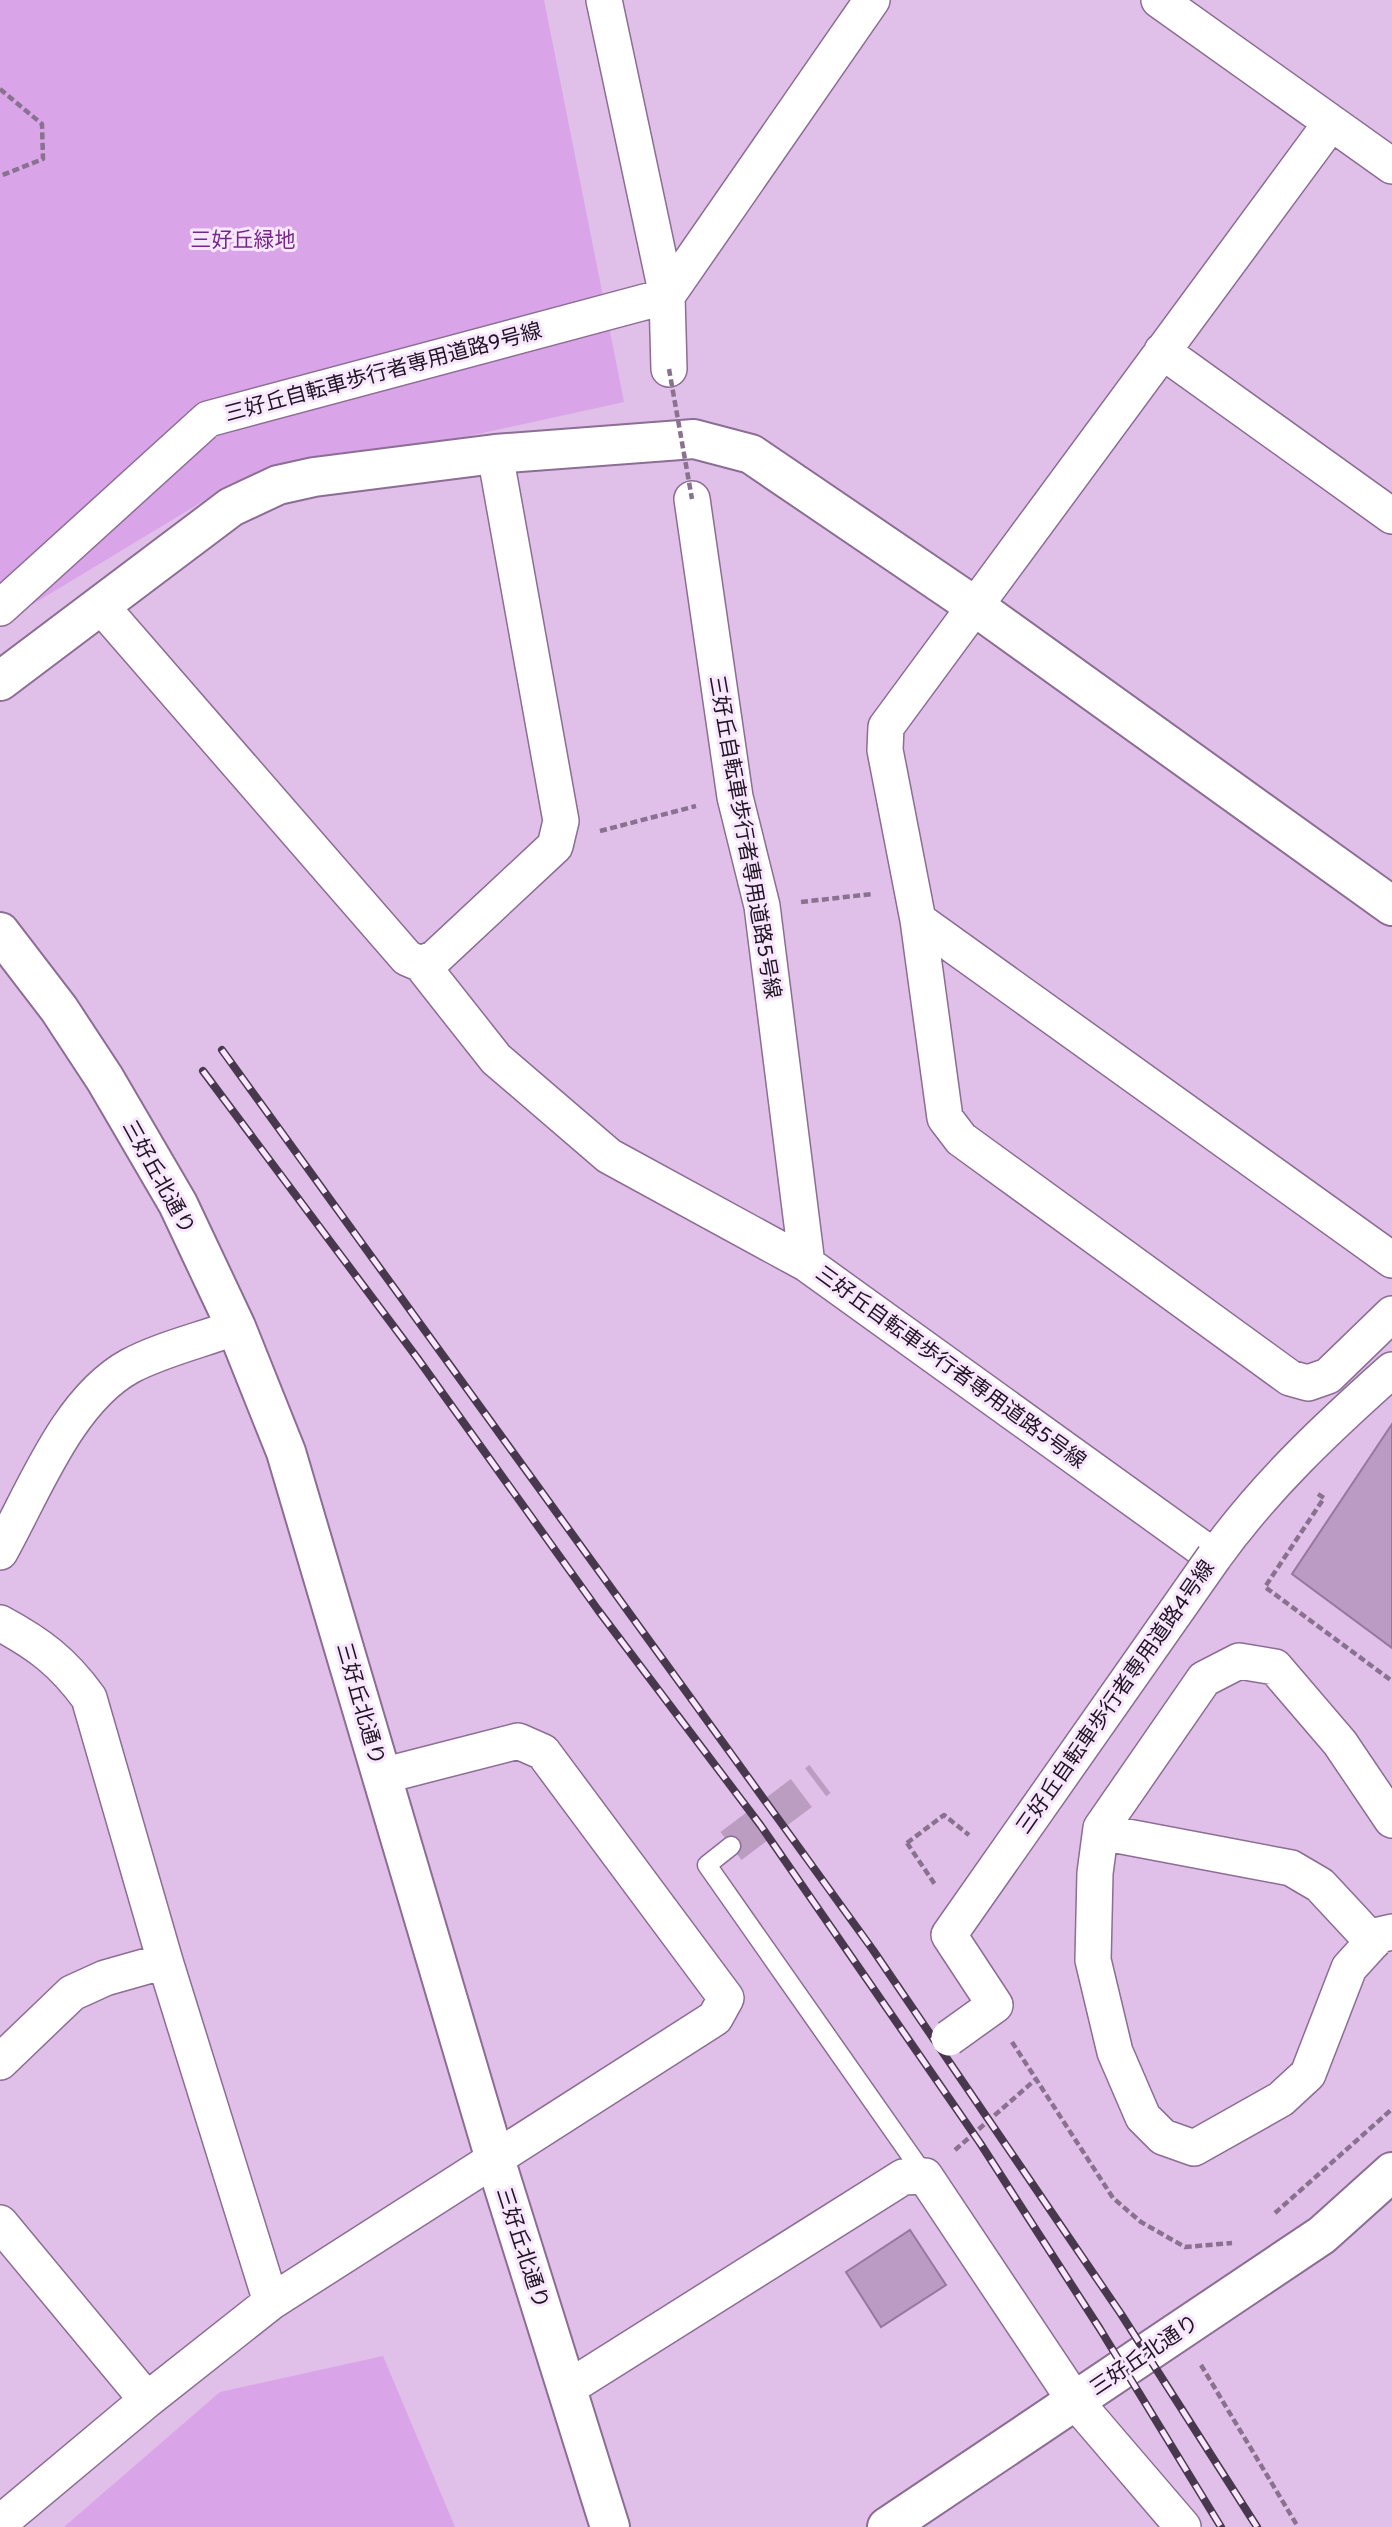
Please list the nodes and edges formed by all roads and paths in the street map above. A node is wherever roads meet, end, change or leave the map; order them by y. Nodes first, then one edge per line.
1 (604, 0) edge
2 (872, 0) edge
3 (1159, 0) edge
4 (0, 89) edge
5 (1331, 123) junction
6 (1392, 166) edge
7 (0, 176) edge
8 (667, 296) junction
9 (1162, 351) junction
10 (669, 369) joint
11 (495, 454) junction
12 (691, 499) joint
13 (1392, 516) edge
14 (973, 605) junction
15 (101, 606) junction
16 (0, 608) edge
17 (0, 681) edge
18 (734, 797) junction
19 (559, 839) junction
20 (915, 905) junction
21 (762, 906) junction
22 (1392, 906) edge
23 (0, 932) edge
24 (421, 964) junction
25 (1392, 1260) edge
26 (807, 1264) junction
27 (1392, 1314) edge
28 (236, 1327) junction
29 (1392, 1370) edge
30 (0, 1552) edge
31 (1214, 1557) junction
32 (1265, 1587) dead end
33 (0, 1623) edge
34 (1392, 1681) edge
35 (382, 1776) junction
36 (1392, 1820) edge
37 (1101, 1832) junction
38 (731, 1846) tunnel mouth
39 (962, 1847) dead end
40 (937, 1881) dead end
41 (929, 1892) dead end
42 (958, 1920) junction
43 (1383, 1937) edge
44 (165, 1961) junction
45 (949, 2038) dead end
46 (0, 2062) edge
47 (1036, 2079) dead end
48 (495, 2159) junction
49 (1392, 2172) edge
50 (925, 2176) junction
51 (0, 2223) edge
52 (271, 2302) junction
53 (1181, 2331) junction
54 (568, 2388) junction
55 (147, 2400) junction
56 (1075, 2401) junction
57 (0, 2523) edge
58 (610, 2527) edge
59 (887, 2527) edge
60 (1183, 2527) edge
61 (1298, 2527) edge

1 - 8 street
2 - 8 street
3 - 5 street
4 - 7 path
5 - 6 street
5 - 9 street
8 - 10 street
8 - 16 street, 三好丘自転車歩行者専用道路9号線
9 - 13 street
9 - 14 street
10 - 12 path, bridge
11 - 14 street
11 - 15 street
11 - 19 street
12 - 18 street, 三好丘自転車歩行者専用道路5号線
14 - 20 street
14 - 22 street
15 - 17 street
15 - 24 street
18 - 19 path
18 - 21 street, 三好丘自転車歩行者専用道路5号線
19 - 24 street
20 - 21 path
20 - 25 street
20 - 27 street
21 - 26 street, 三好丘自転車歩行者専用道路5号線
23 - 28 street, 三好丘北通り
24 - 26 street
26 - 31 street, 三好丘自転車歩行者専用道路5号線
28 - 30 street
28 - 35 street, 三好丘北通り
29 - 31 street, 三好丘自転車歩行者専用道路4号線
31 - 42 street, 三好丘自転車歩行者専用道路4号線, bridge
32 - 34 path
33 - 44 street
35 - 48 street, 三好丘北通り
35 - 48 street
36 - 37 street
37 - 43 street
37 - 43 street
38 - 50 lane
39 - 42 path, bridge
40 - 41 path
42 - 45 street, bridge
44 - 46 street
44 - 52 street
47 - 50 path
48 - 52 street
48 - 54 street, 三好丘北通り
49 - 53 street, 三好丘北通り
50 - 54 street
50 - 56 street
51 - 55 street
52 - 55 street
53 - 56 street, 三好丘北通り
53 - 61 path
54 - 58 street, 三好丘北通り
55 - 57 street
56 - 59 street, 三好丘北通り
56 - 60 street

